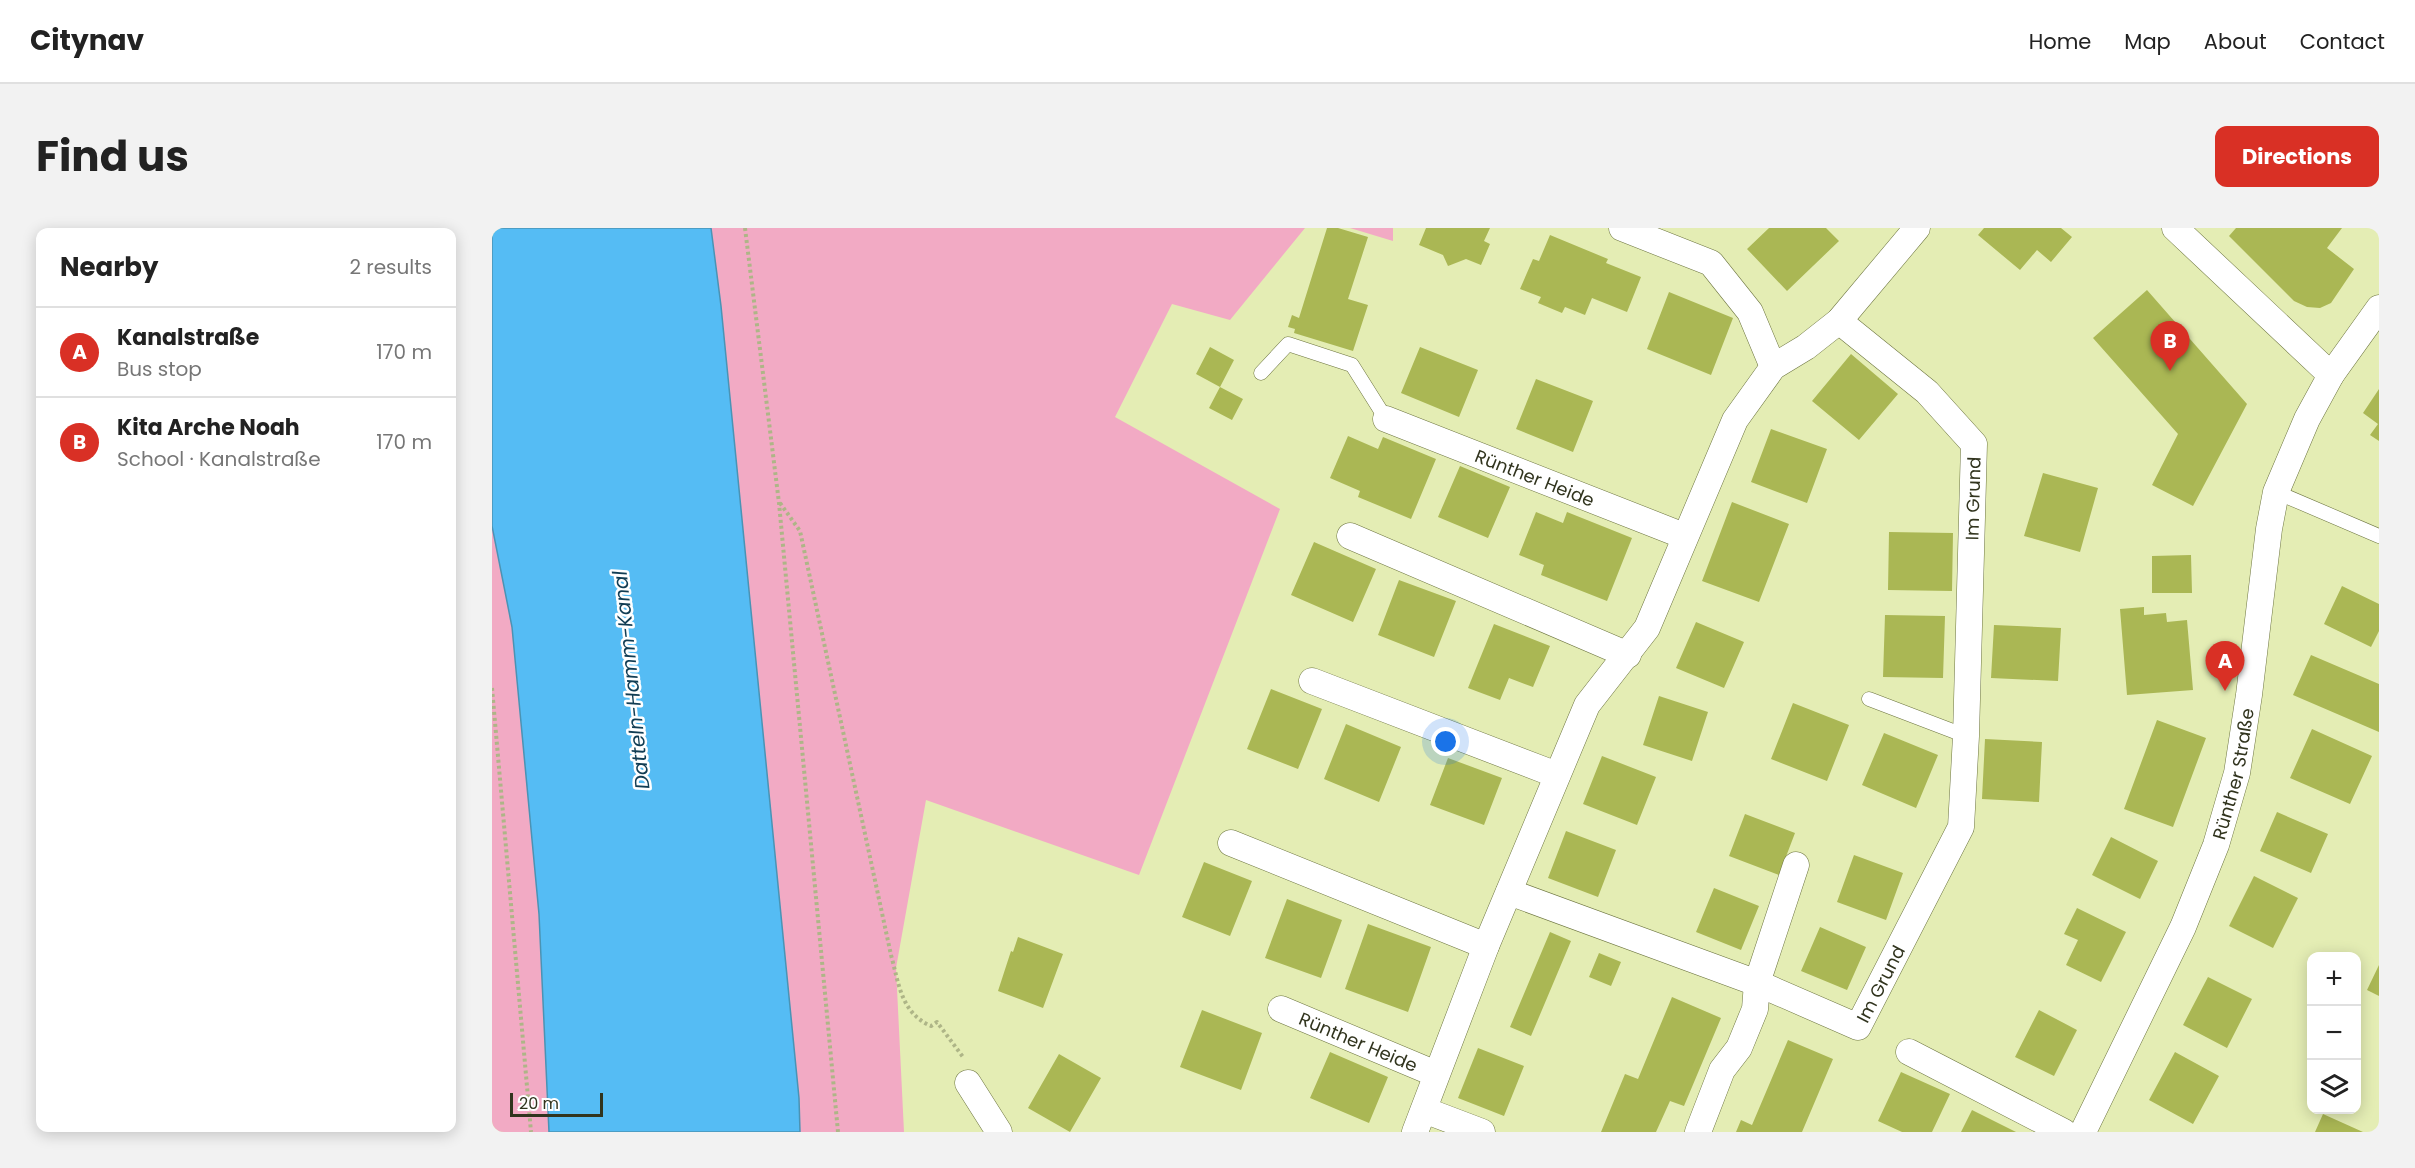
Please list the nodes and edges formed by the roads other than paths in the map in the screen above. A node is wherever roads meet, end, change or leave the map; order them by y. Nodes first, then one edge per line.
1 (1622, 228) edge
2 (1917, 228) edge
3 (2175, 228) edge
4 (2379, 308) edge
5 (1839, 321) junction
6 (1773, 367) junction
7 (1261, 373) dead end
8 (2331, 375) junction
9 (1386, 419) joint
10 (2276, 492) junction
11 (1350, 536) dead end
12 (1684, 536) junction
13 (2379, 536) edge
14 (1628, 655) junction
15 (1312, 681) dead end
16 (1869, 699) dead end
17 (1966, 736) junction
18 (1557, 775) junction
19 (1231, 843) dead end
20 (1796, 865) dead end
21 (1509, 892) junction
22 (1486, 946) junction
23 (1757, 983) junction
24 (1281, 1009) dead end
25 (1909, 1052) dead end
26 (1436, 1074) junction
27 (968, 1083) road end
28 (1420, 1121) edge
29 (999, 1132) edge
30 (1482, 1132) edge
31 (1698, 1132) edge
32 (2064, 1132) edge
33 (2083, 1132) edge

1 - 6 street
2 - 5 street, Rünther Heide
3 - 8 street
4 - 8 street, Rünther Straße
5 - 6 street, Rünther Heide
5 - 17 street, Im Grund
6 - 12 street, Rünther Heide
7 - 9 lane
8 - 10 street, Rünther Straße
9 - 12 street, Rünther Heide
10 - 13 lane
10 - 33 street, Rünther Straße
11 - 14 street
12 - 14 street, Rünther Heide
14 - 18 street, Rünther Heide
15 - 18 street
16 - 17 lane
17 - 23 street, Im Grund
18 - 21 street, Rünther Heide
19 - 22 street
20 - 23 street
21 - 22 street, Rünther Heide
21 - 23 street, Im Grund
22 - 26 street, Rünther Heide
23 - 31 street
24 - 26 street, Rünther Heide
25 - 32 street
26 - 28 street, Rünther Heide
27 - 29 street
28 - 30 street, Rünther Heide

